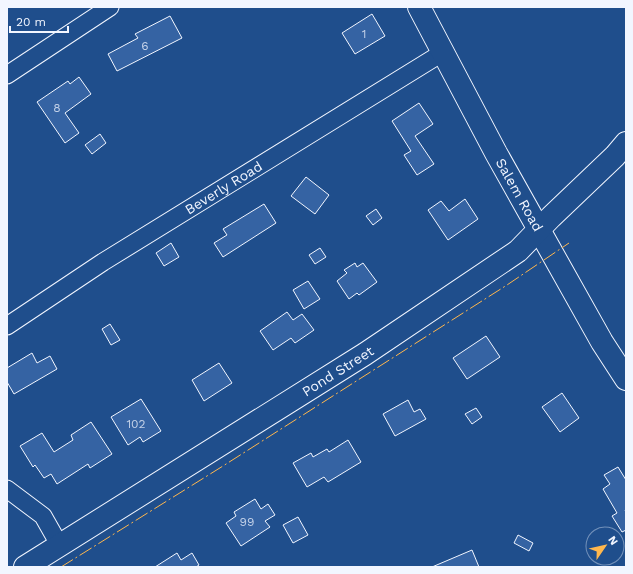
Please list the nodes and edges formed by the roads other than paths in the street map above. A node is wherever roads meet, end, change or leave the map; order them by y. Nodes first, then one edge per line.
1 (110, 7) edge
2 (419, 7) edge
3 (442, 53) junction
4 (7, 75) edge
5 (626, 143) edge
6 (539, 229) junction
7 (7, 326) edge
8 (626, 379) edge
9 (7, 489) edge
10 (60, 546) junction
11 (25, 567) edge

1 - 4 street
2 - 3 street, Salem Road
3 - 6 street, Salem Road
3 - 7 street, Beverly Road
5 - 6 street, Pond Street
6 - 8 street, Salem Road
6 - 10 street, Pond Street
9 - 10 street
10 - 11 street, Pond Street

